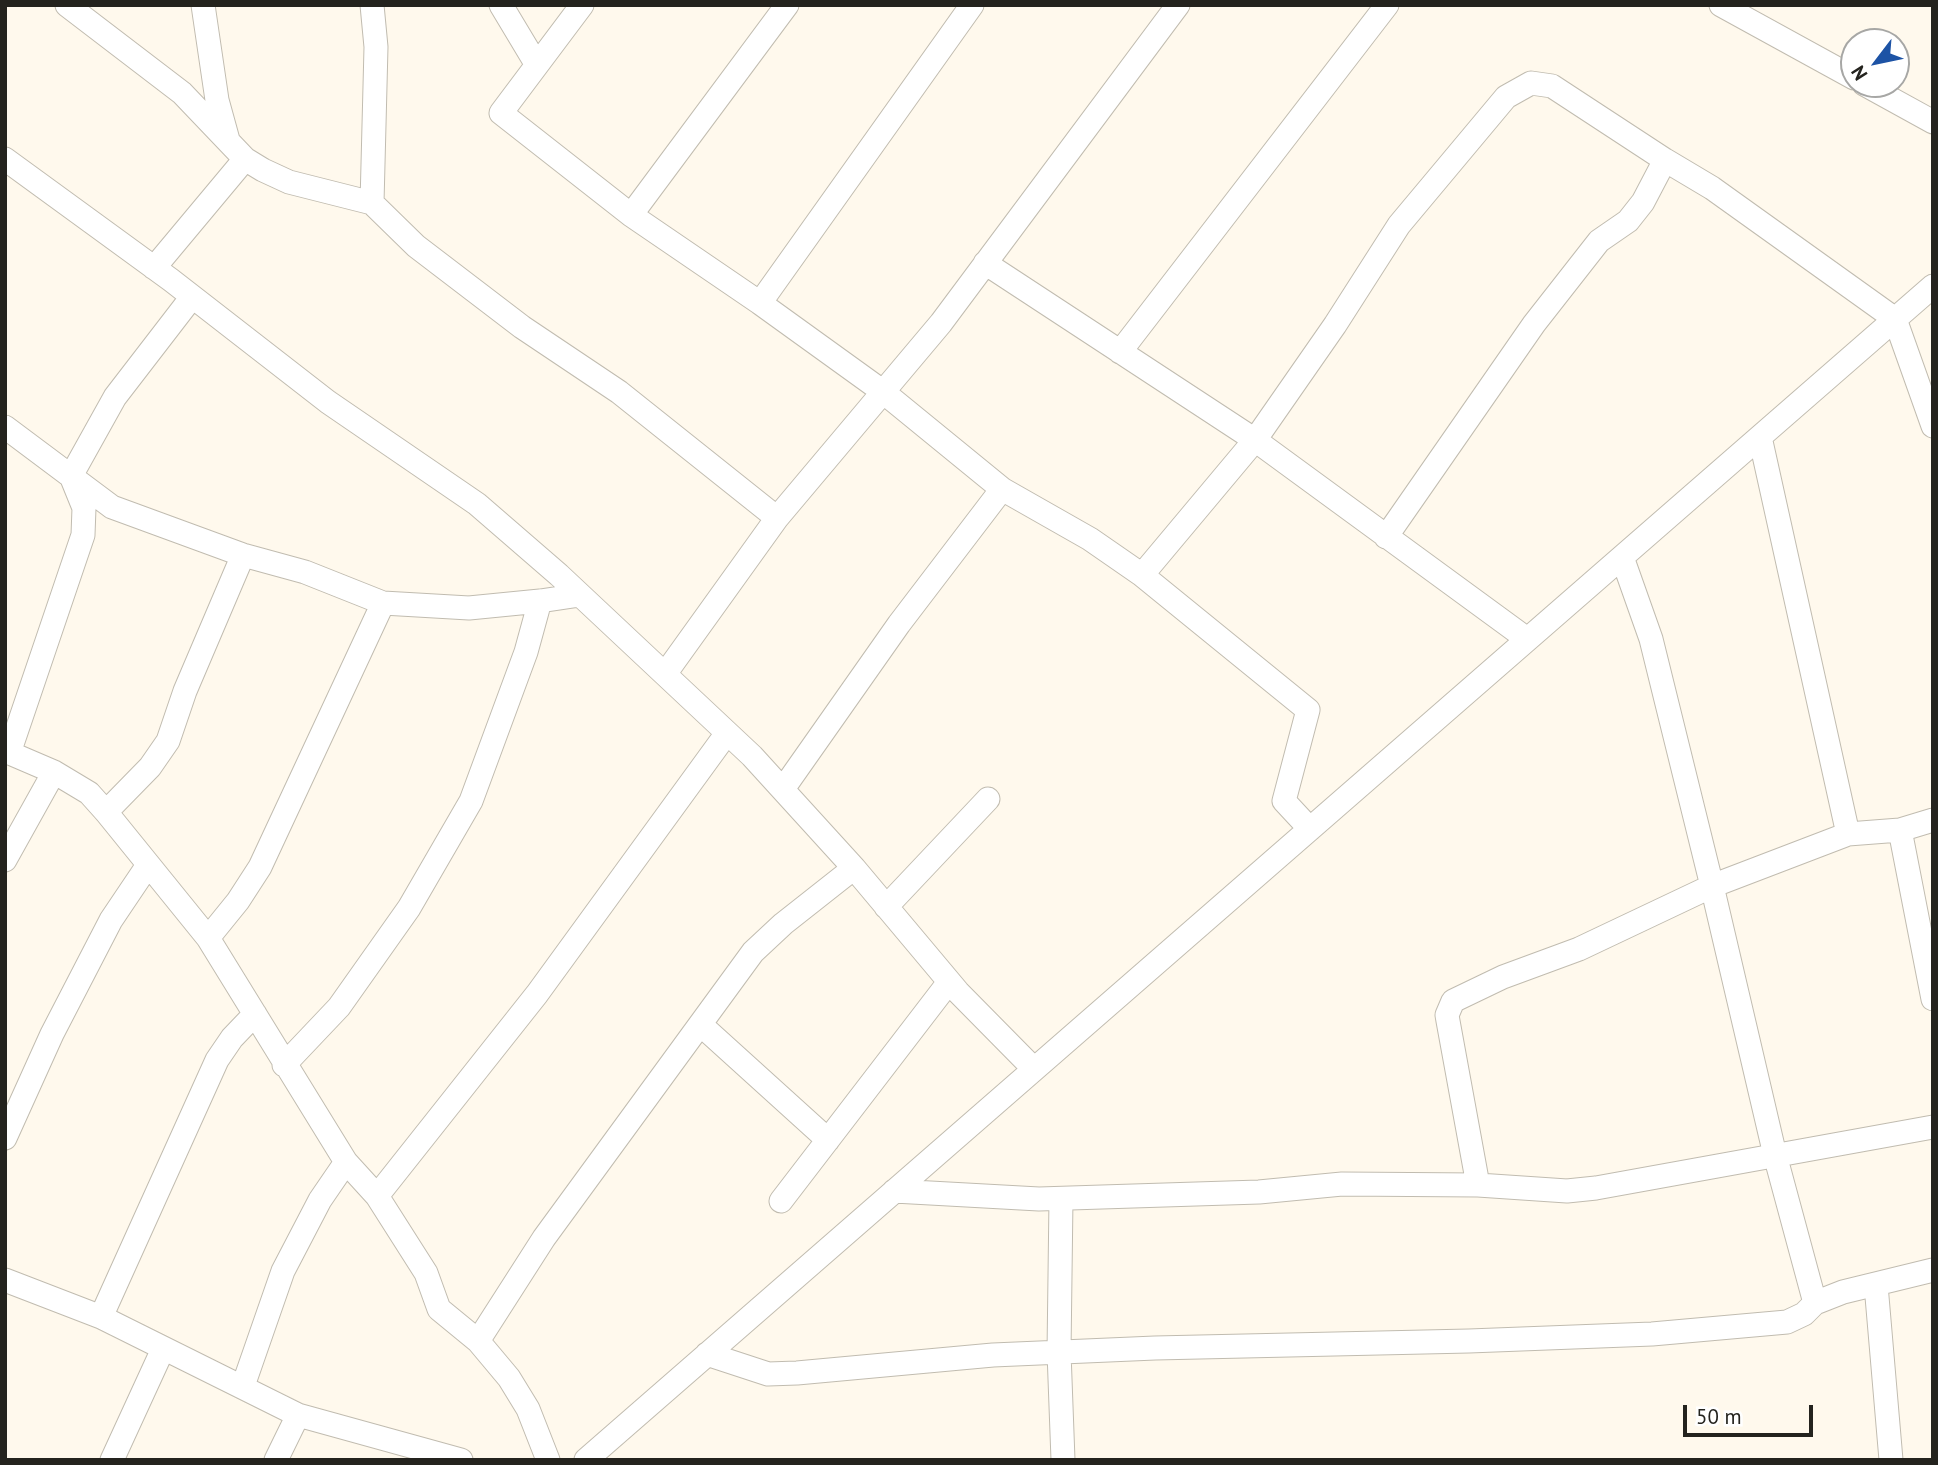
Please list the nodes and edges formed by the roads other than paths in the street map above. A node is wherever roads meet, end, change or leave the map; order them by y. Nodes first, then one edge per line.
1 (67, 5) edge
2 (203, 5) edge
3 (372, 5) edge
4 (501, 5) edge
5 (582, 5) edge
6 (787, 5) edge
7 (972, 5) edge
8 (1178, 5) edge
9 (1387, 5) edge
10 (1721, 5) edge
11 (537, 65) junction
12 (1840, 70) edge
13 (1889, 98) edge
14 (1933, 122) edge
15 (237, 151) junction
16 (5, 159) edge
17 (1665, 160) junction
18 (372, 204) junction
19 (631, 215) junction
20 (985, 263) junction
21 (154, 268) junction
22 (1933, 286) edge
23 (191, 297) junction
24 (760, 303) junction
25 (1895, 319) junction
26 (1120, 352) junction
27 (881, 391) junction
28 (1933, 426) edge
29 (5, 427) edge
30 (1760, 437) junction
31 (1255, 440) junction
32 (71, 476) junction
33 (1002, 489) junction
34 (777, 518) junction
35 (1385, 537) junction
36 (243, 555) junction
37 (1622, 557) junction
38 (1142, 575) junction
39 (580, 595) junction
40 (540, 601) junction
41 (383, 603) junction
42 (1527, 639) junction
43 (665, 674) junction
44 (727, 733) junction
45 (7, 752) edge
46 (54, 772) junction
47 (783, 789) junction
48 (988, 799) dead end
49 (106, 812) junction
50 (1933, 820) edge
51 (1310, 829) junction
52 (1900, 830) junction
53 (1848, 834) junction
54 (5, 860) edge
55 (148, 865) junction
56 (854, 868) junction
57 (1712, 886) junction
58 (886, 908) junction
59 (208, 938) junction
60 (949, 982) junction
61 (1933, 999) edge
62 (255, 1014) junction
63 (701, 1025) junction
64 (284, 1065) junction
65 (1034, 1069) junction
66 (1933, 1127) edge
67 (5, 1138) edge
68 (828, 1140) junction
69 (1775, 1155) junction
70 (346, 1162) junction
71 (1478, 1185) junction
72 (894, 1191) junction
73 (377, 1196) junction
74 (1061, 1199) junction
75 (781, 1201) dead end
76 (1933, 1270) edge
77 (5, 1279) edge
78 (1876, 1285) junction
79 (1815, 1303) junction
80 (101, 1317) junction
81 (478, 1341) junction
82 (163, 1349) junction
83 (1059, 1352) junction
84 (707, 1354) junction
85 (243, 1386) junction
86 (298, 1415) junction
87 (453, 1459) edge
88 (113, 1460) edge
89 (276, 1460) edge
90 (548, 1460) edge
91 (586, 1460) edge
92 (1063, 1460) edge
93 (1891, 1460) edge

1 - 15 street
2 - 15 street
3 - 18 street
4 - 11 street
5 - 11 street
6 - 19 street
7 - 24 street
8 - 20 street
9 - 26 street
10 - 12 street
11 - 19 street
13 - 14 street
15 - 18 street
15 - 21 street
16 - 21 street
17 - 25 street
17 - 31 street
17 - 35 street
18 - 34 street
19 - 24 street
20 - 26 street
20 - 27 street
21 - 23 street
22 - 25 street
23 - 32 street
23 - 39 street
24 - 27 street
25 - 28 street
25 - 30 street
26 - 31 street
27 - 33 street
27 - 34 street
29 - 32 street
30 - 37 street
30 - 53 street
31 - 35 street
31 - 38 street
32 - 36 street
32 - 45 street
33 - 38 street
33 - 47 street
34 - 43 street
35 - 42 street
36 - 41 street
36 - 49 street
37 - 42 street
37 - 57 street
38 - 51 street
39 - 40 street
39 - 43 street
40 - 41 street
40 - 64 street
41 - 59 street
42 - 51 street
43 - 44 street
44 - 47 street
44 - 73 street
45 - 46 street
46 - 49 street
46 - 54 street
47 - 56 street
48 - 58 street
49 - 55 street
50 - 52 street
51 - 65 street
52 - 53 street
52 - 61 street
53 - 57 street
55 - 59 street
55 - 67 street
56 - 58 street
56 - 63 street
57 - 69 street
57 - 71 street
58 - 60 street
59 - 62 street
60 - 65 street
60 - 68 street
62 - 64 street
62 - 80 street
63 - 68 street
63 - 81 street
64 - 70 street
65 - 72 street
66 - 69 street
68 - 75 street
69 - 71 street
69 - 79 street
70 - 73 street
70 - 85 street
71 - 74 street
72 - 74 street
72 - 84 street
73 - 81 street
74 - 83 street
76 - 78 street
77 - 80 street
78 - 79 street
78 - 93 street
79 - 83 street
80 - 82 street
81 - 90 street
82 - 85 street
82 - 88 street
83 - 84 street
83 - 92 street
84 - 91 street
85 - 86 street
86 - 87 street
86 - 89 street

